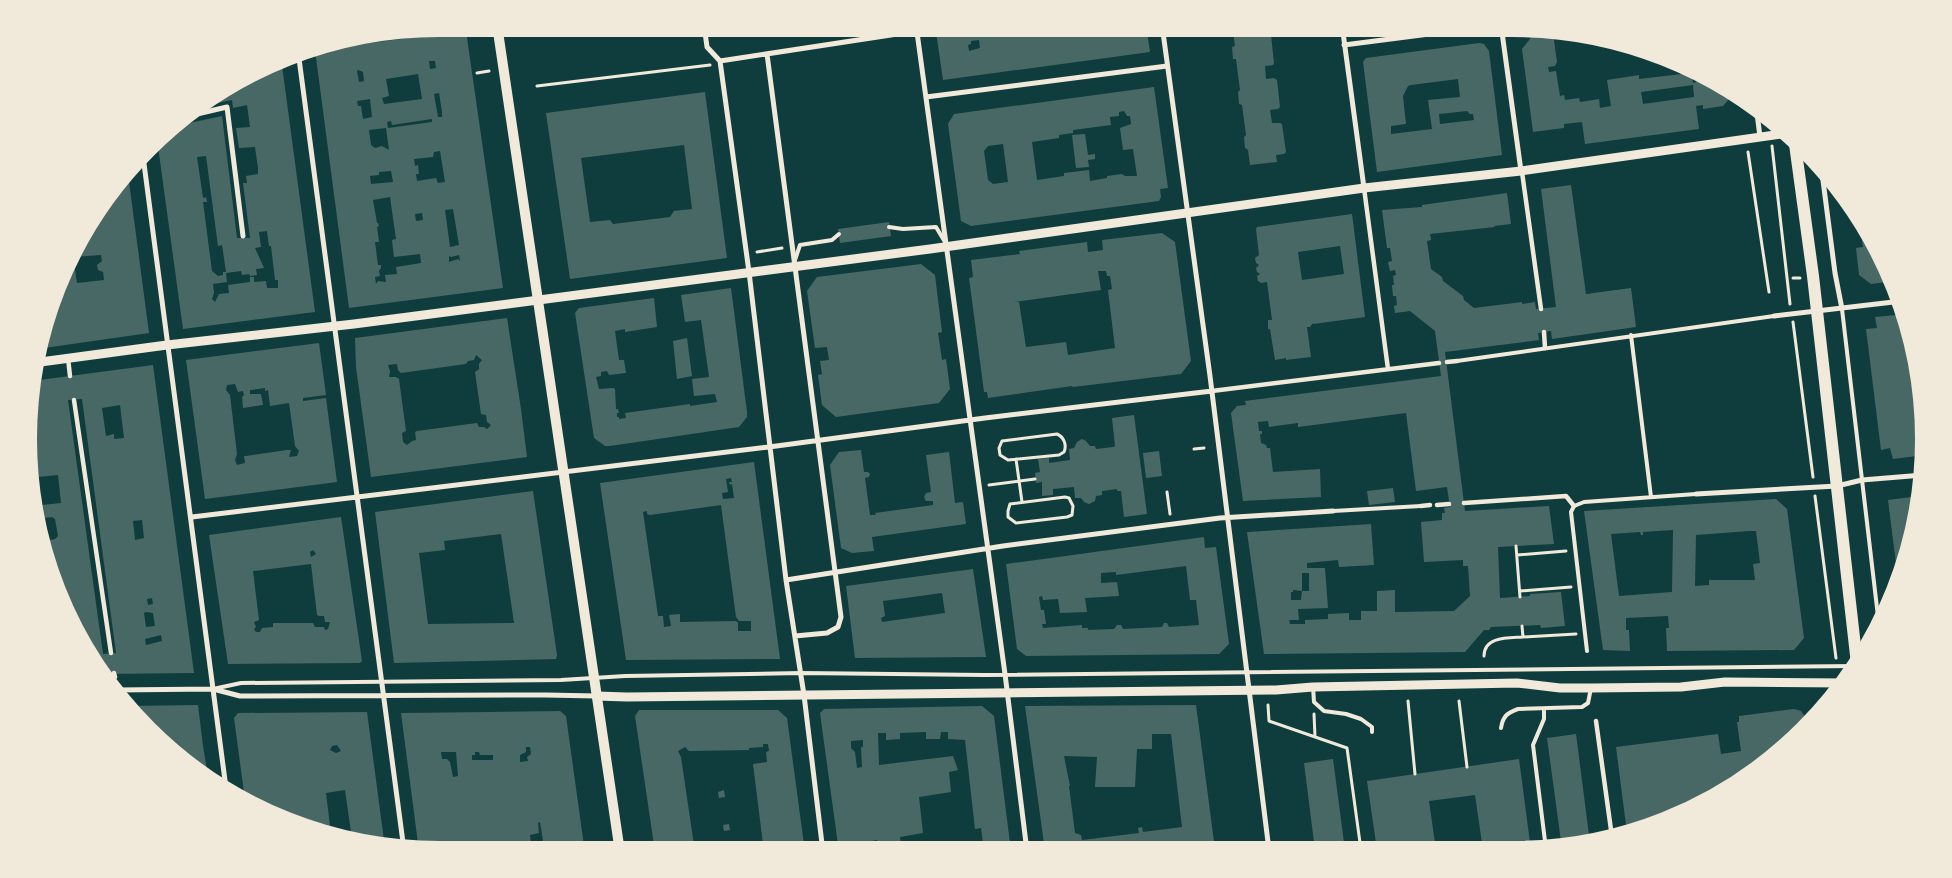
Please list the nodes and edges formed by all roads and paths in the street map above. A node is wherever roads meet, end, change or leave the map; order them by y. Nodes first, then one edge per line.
1 (497, 34) edge
2 (705, 34) edge
3 (882, 34) edge
4 (918, 34) edge
5 (1163, 34) edge
6 (1343, 34) edge
7 (1430, 34) edge
8 (1501, 34) edge
9 (1344, 45) junction
10 (767, 54) junction
11 (299, 59) edge
12 (720, 63) junction
13 (1167, 66) junction
14 (489, 71) dead end
15 (477, 73) dead end
16 (537, 86) dead end
17 (926, 97) junction
18 (196, 114) edge
19 (1757, 115) edge
20 (1780, 134) edge
21 (1771, 135) junction
22 (1760, 137) junction
23 (1746, 145) dead end
24 (1795, 148) edge
25 (144, 161) edge
26 (1522, 171) junction
27 (1823, 177) edge
28 (1364, 188) junction
29 (1187, 212) junction
30 (889, 227) dead end
31 (839, 234) dead end
32 (243, 236) dead end
33 (947, 246) junction
34 (782, 248) dead end
35 (757, 252) dead end
36 (795, 266) junction
37 (748, 272) junction
38 (1793, 278) dead end
39 (1801, 278) dead end
40 (1769, 292) dead end
41 (538, 299) junction
42 (1894, 302) edge
43 (1541, 309) dead end
44 (1842, 309) junction
45 (1817, 312) junction
46 (1792, 314) junction
47 (1774, 316) joint
48 (335, 326) junction
49 (1544, 332) dead end
50 (1631, 335) junction
51 (167, 345) junction
52 (1545, 348) junction
53 (68, 358) junction
54 (1457, 361) joint
55 (42, 362) edge
56 (1447, 362) dead end
57 (1439, 363) dead end
58 (1388, 369) junction
59 (70, 376) dead end
60 (1212, 391) junction
61 (74, 400) dead end
62 (970, 420) junction
63 (817, 441) junction
64 (769, 447) junction
65 (1204, 448) dead end
66 (1194, 449) dead end
67 (1016, 459) junction
68 (563, 471) junction
69 (1916, 476) edge
70 (1035, 479) dead end
71 (1862, 480) junction
72 (1019, 481) junction
73 (979, 486) junction
74 (1837, 486) junction
75 (1814, 487) junction
76 (1167, 492) dead end
77 (1696, 494) joint
78 (1651, 497) junction
79 (358, 498) junction
80 (1022, 502) junction
81 (1464, 503) dead end
82 (1449, 504) dead end
83 (1430, 505) dead end
84 (1437, 505) dead end
85 (1421, 506) joint
86 (1574, 506) junction
87 (1170, 511) dead end
88 (1333, 511) joint
89 (192, 517) junction
90 (1227, 518) junction
91 (1516, 546) dead end
92 (987, 548) junction
93 (1575, 551) junction
94 (1517, 554) junction
95 (835, 572) junction
96 (786, 580) junction
97 (1579, 586) junction
98 (1520, 590) junction
99 (1520, 597) dead end
100 (1878, 614) edge
101 (1522, 626) dead end
102 (1585, 634) junction
103 (795, 636) junction
104 (1523, 637) junction
105 (1587, 651) dead end
106 (111, 653) dead end
107 (1484, 656) dead end
108 (1855, 656) edge
109 (1836, 657) dead end
110 (1849, 665) edge
111 (1246, 672) junction
112 (800, 674) junction
113 (1005, 674) junction
114 (594, 678) junction
115 (383, 682) junction
116 (1837, 683) edge
117 (1313, 687) junction
118 (1591, 688) junction
119 (213, 689) junction
120 (120, 690) edge
121 (1249, 690) junction
122 (1007, 693) junction
123 (804, 695) junction
124 (384, 696) junction
125 (596, 696) junction
126 (1408, 701) dead end
127 (1459, 701) dead end
128 (1268, 705) dead end
129 (1309, 708) dead end
130 (1544, 709) junction
131 (1596, 721) dead end
132 (1501, 728) dead end
133 (1372, 732) dead end
134 (1314, 737) junction
135 (1467, 767) dead end
136 (1415, 774) dead end
137 (225, 783) edge
138 (1611, 832) edge
139 (403, 842) edge
140 (1545, 843) edge
141 (619, 844) edge
142 (822, 844) edge
143 (1026, 844) edge
144 (1269, 844) edge
145 (1360, 844) edge

1 - 41 main road
2 - 12 street
3 - 10 street
4 - 17 street
5 - 13 street
6 - 9 street
7 - 9 street
8 - 26 street
9 - 28 street
10 - 12 street
10 - 36 street
11 - 48 street
12 - 16 path
12 - 37 street
13 - 17 street
13 - 29 street
14 - 15 path
17 - 33 street
18 - 32 street
19 - 22 street
20 - 21 street
21 - 22 street
21 - 46 path
22 - 26 street
23 - 40 path
24 - 45 main road
25 - 51 street
26 - 28 street
26 - 43 street
27 - 44 street
28 - 29 street
28 - 58 street
29 - 33 street
29 - 60 street
30 - 33 lane
31 - 36 lane
33 - 36 street
33 - 62 street
34 - 35 path
36 - 37 street
36 - 63 street
37 - 41 street
37 - 64 street
38 - 39 path
41 - 48 street
41 - 68 main road
42 - 44 street
44 - 45 street
44 - 71 lane
45 - 46 street
45 - 74 main road
46 - 47 street
46 - 75 path
47 - 50 lane
48 - 51 street
48 - 79 street
49 - 52 street
50 - 52 lane
50 - 78 lane
51 - 53 street
51 - 89 street
52 - 54 lane
53 - 55 street
53 - 59 street
54 - 56 street
57 - 58 street
58 - 60 street
60 - 62 street
60 - 90 street
61 - 106 street
62 - 63 street
62 - 73 street
63 - 64 street
63 - 95 street
64 - 68 street
64 - 96 street
65 - 66 path
67 - 67 path
67 - 72 path
68 - 79 street
68 - 114 main road
69 - 71 street
70 - 72 path
71 - 74 street
71 - 100 lane
72 - 73 path
72 - 80 path
73 - 92 street
74 - 75 street
74 - 108 main road
75 - 77 street
75 - 109 path
76 - 87 path
77 - 78 lane
78 - 86 lane
79 - 89 street
79 - 115 street
80 - 80 path
81 - 86 street
82 - 84 street
83 - 85 street
85 - 88 lane
86 - 93 lane
88 - 90 street
89 - 119 street
90 - 92 street
90 - 111 street
91 - 94 path
92 - 95 street
92 - 113 street
93 - 94 path
93 - 97 lane
94 - 98 path
95 - 96 street
95 - 103 street
96 - 103 street
97 - 98 path
97 - 102 lane
98 - 99 path
101 - 104 path
102 - 104 path
102 - 105 lane
103 - 112 street
104 - 107 path
110 - 111 lane
111 - 113 lane
111 - 121 street
112 - 113 lane
112 - 114 lane
112 - 123 street
113 - 122 street
114 - 115 lane
114 - 125 main road
115 - 119 lane
115 - 124 street
116 - 118 street
117 - 118 street
117 - 121 street
117 - 133 lane
118 - 130 lane
119 - 120 street
119 - 124 street
119 - 137 street
121 - 122 street
121 - 144 street
122 - 123 street
122 - 143 street
123 - 125 street
123 - 142 street
124 - 125 street
124 - 139 street
125 - 141 main road
126 - 136 path
127 - 135 path
128 - 134 path
129 - 134 path
130 - 132 lane
130 - 140 lane
131 - 138 street
134 - 145 path

